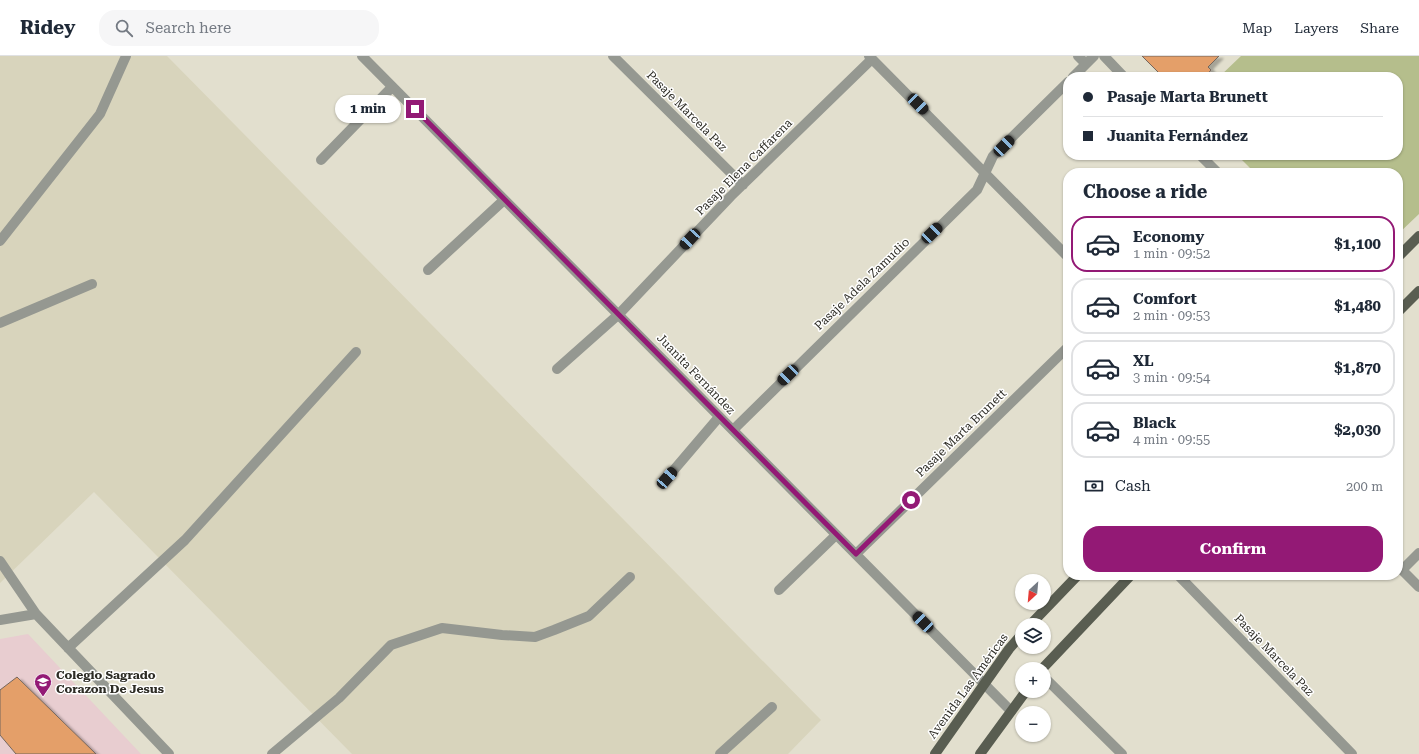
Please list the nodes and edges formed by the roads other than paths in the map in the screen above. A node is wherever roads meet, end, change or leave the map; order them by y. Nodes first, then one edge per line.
1 (126, 56) edge
2 (362, 56) edge
3 (613, 56) edge
4 (1078, 56) edge
5 (1094, 56) edge
6 (1104, 56) edge
7 (871, 58) edge
8 (1086, 64) junction
9 (1078, 72) edge
10 (1119, 72) edge
11 (392, 86) junction
12 (1063, 87) edge
13 (321, 160) dead end
14 (1205, 160) edge
15 (1213, 168) edge
16 (985, 172) junction
17 (743, 185) junction
18 (504, 200) junction
19 (1419, 236) edge
20 (0, 241) edge
21 (1063, 252) edge
22 (1403, 252) edge
23 (428, 270) dead end
24 (92, 284) dead end
25 (1419, 292) edge
26 (1403, 307) edge
27 (620, 314) junction
28 (0, 322) edge
29 (356, 352) dead end
30 (1063, 352) edge
31 (557, 369) dead end
32 (720, 417) junction
33 (733, 430) junction
34 (667, 478) dead end
35 (836, 535) junction
36 (1419, 553) edge
37 (856, 554) junction
38 (0, 561) edge
39 (1403, 566) edge
40 (1403, 571) edge
41 (630, 577) dead end
42 (1073, 580) edge
43 (1126, 580) edge
44 (1183, 580) edge
45 (1419, 587) edge
46 (779, 590) dead end
47 (36, 614) junction
48 (1037, 618) edge
49 (0, 620) edge
50 (1015, 642) edge
51 (68, 648) junction
52 (1049, 662) edge
53 (984, 684) junction
54 (1051, 684) edge
55 (1021, 698) edge
56 (772, 707) dead end
57 (1011, 711) junction
58 (169, 754) edge
59 (272, 754) edge
60 (720, 754) edge
61 (935, 754) edge
62 (980, 754) edge
63 (1122, 754) edge
64 (1352, 754) edge

1 - 20 street
2 - 11 street, Juanita Fernández
3 - 17 street, Pasaje Marcela Paz
4 - 8 street
5 - 8 street
6 - 10 street
7 - 16 street
7 - 17 street, Pasaje Elena Caffarena
8 - 9 street
11 - 13 street
11 - 18 street, Juanita Fernández
12 - 16 street, Pasaje Adela Zamudio
14 - 15 street
16 - 21 street
16 - 33 street, Pasaje Adela Zamudio
17 - 27 street, Pasaje Elena Caffarena
18 - 23 street
18 - 27 street, Juanita Fernández
19 - 22 main road
24 - 28 street
25 - 26 main road
27 - 31 street, Pasaje Elena Caffarena
27 - 32 street, Juanita Fernández
29 - 51 street
30 - 37 street, Pasaje Marta Brunett
32 - 33 street, Juanita Fernández
32 - 34 street
33 - 35 street, Juanita Fernández
35 - 37 street, Juanita Fernández
35 - 46 street
36 - 39 street
37 - 53 street, Juanita Fernández
38 - 47 street
40 - 45 street
41 - 59 street
42 - 48 main road
43 - 52 main road
44 - 64 street, Pasaje Marcela Paz
47 - 49 street
47 - 51 street
50 - 53 main road, Avenida Las Américas
51 - 58 street
53 - 57 street, Juanita Fernández
53 - 61 main road, Avenida Las Américas
54 - 63 street
55 - 57 main road
56 - 60 street
57 - 62 main road

